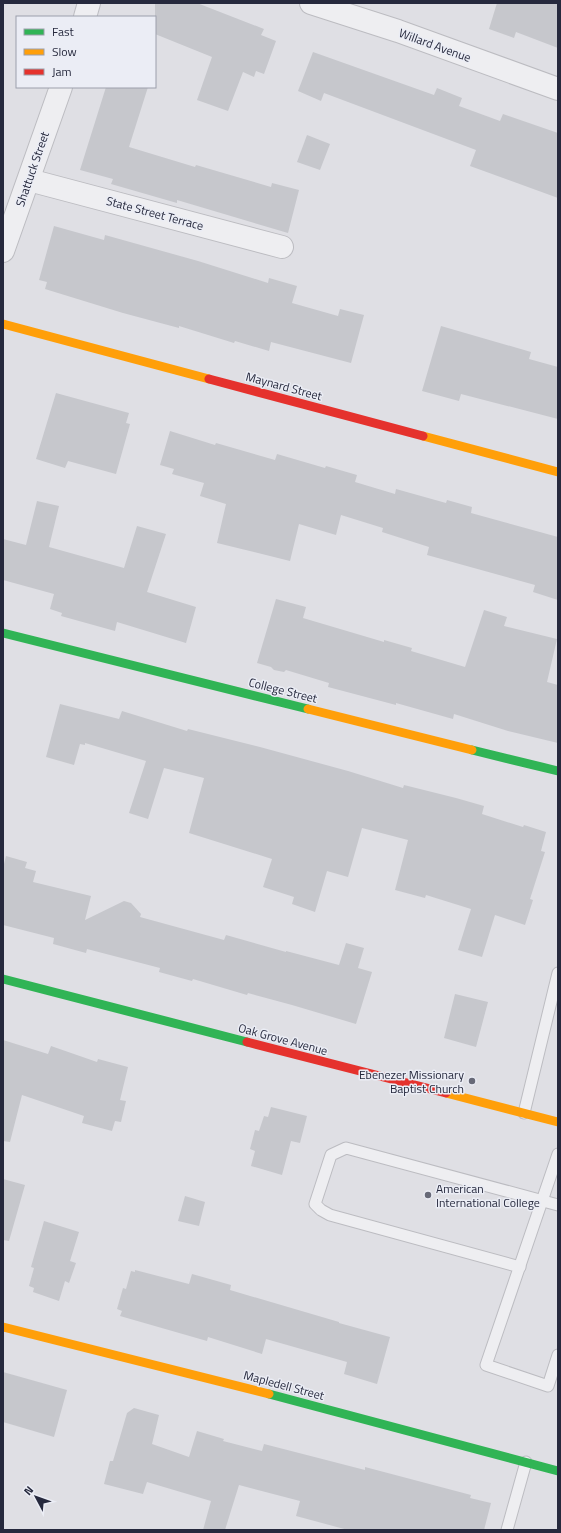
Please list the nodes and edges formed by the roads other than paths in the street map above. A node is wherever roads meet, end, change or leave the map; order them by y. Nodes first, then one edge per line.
1 (90, 3) edge
2 (311, 3) edge
3 (85, 16) edge
4 (61, 88) edge
5 (558, 89) edge
6 (29, 180) junction
7 (282, 247) dead end
8 (3, 250) edge
9 (3, 324) edge
10 (558, 472) edge
11 (3, 633) edge
12 (558, 771) edge
13 (558, 973) edge
14 (3, 979) edge
15 (524, 1113) junction
16 (558, 1122) edge
17 (558, 1154) edge
18 (542, 1201) junction
19 (558, 1205) edge
20 (520, 1267) junction
21 (3, 1327) edge
22 (558, 1355) edge
23 (526, 1462) junction
24 (558, 1471) edge
25 (507, 1530) edge

1 - 3 street
2 - 5 street, Willard Avenue
4 - 6 street, Shattuck Street
6 - 7 street, State Street Terrace
6 - 8 street, Shattuck Street
9 - 10 street, Maynard Street
11 - 12 street, College Street
13 - 15 lane
14 - 15 street, Oak Grove Avenue
15 - 16 street, Oak Grove Avenue
17 - 18 lane
18 - 19 lane
18 - 20 lane
18 - 20 lane
20 - 22 lane
21 - 23 street, Mapledell Street
23 - 24 street, Mapledell Street
23 - 25 lane

